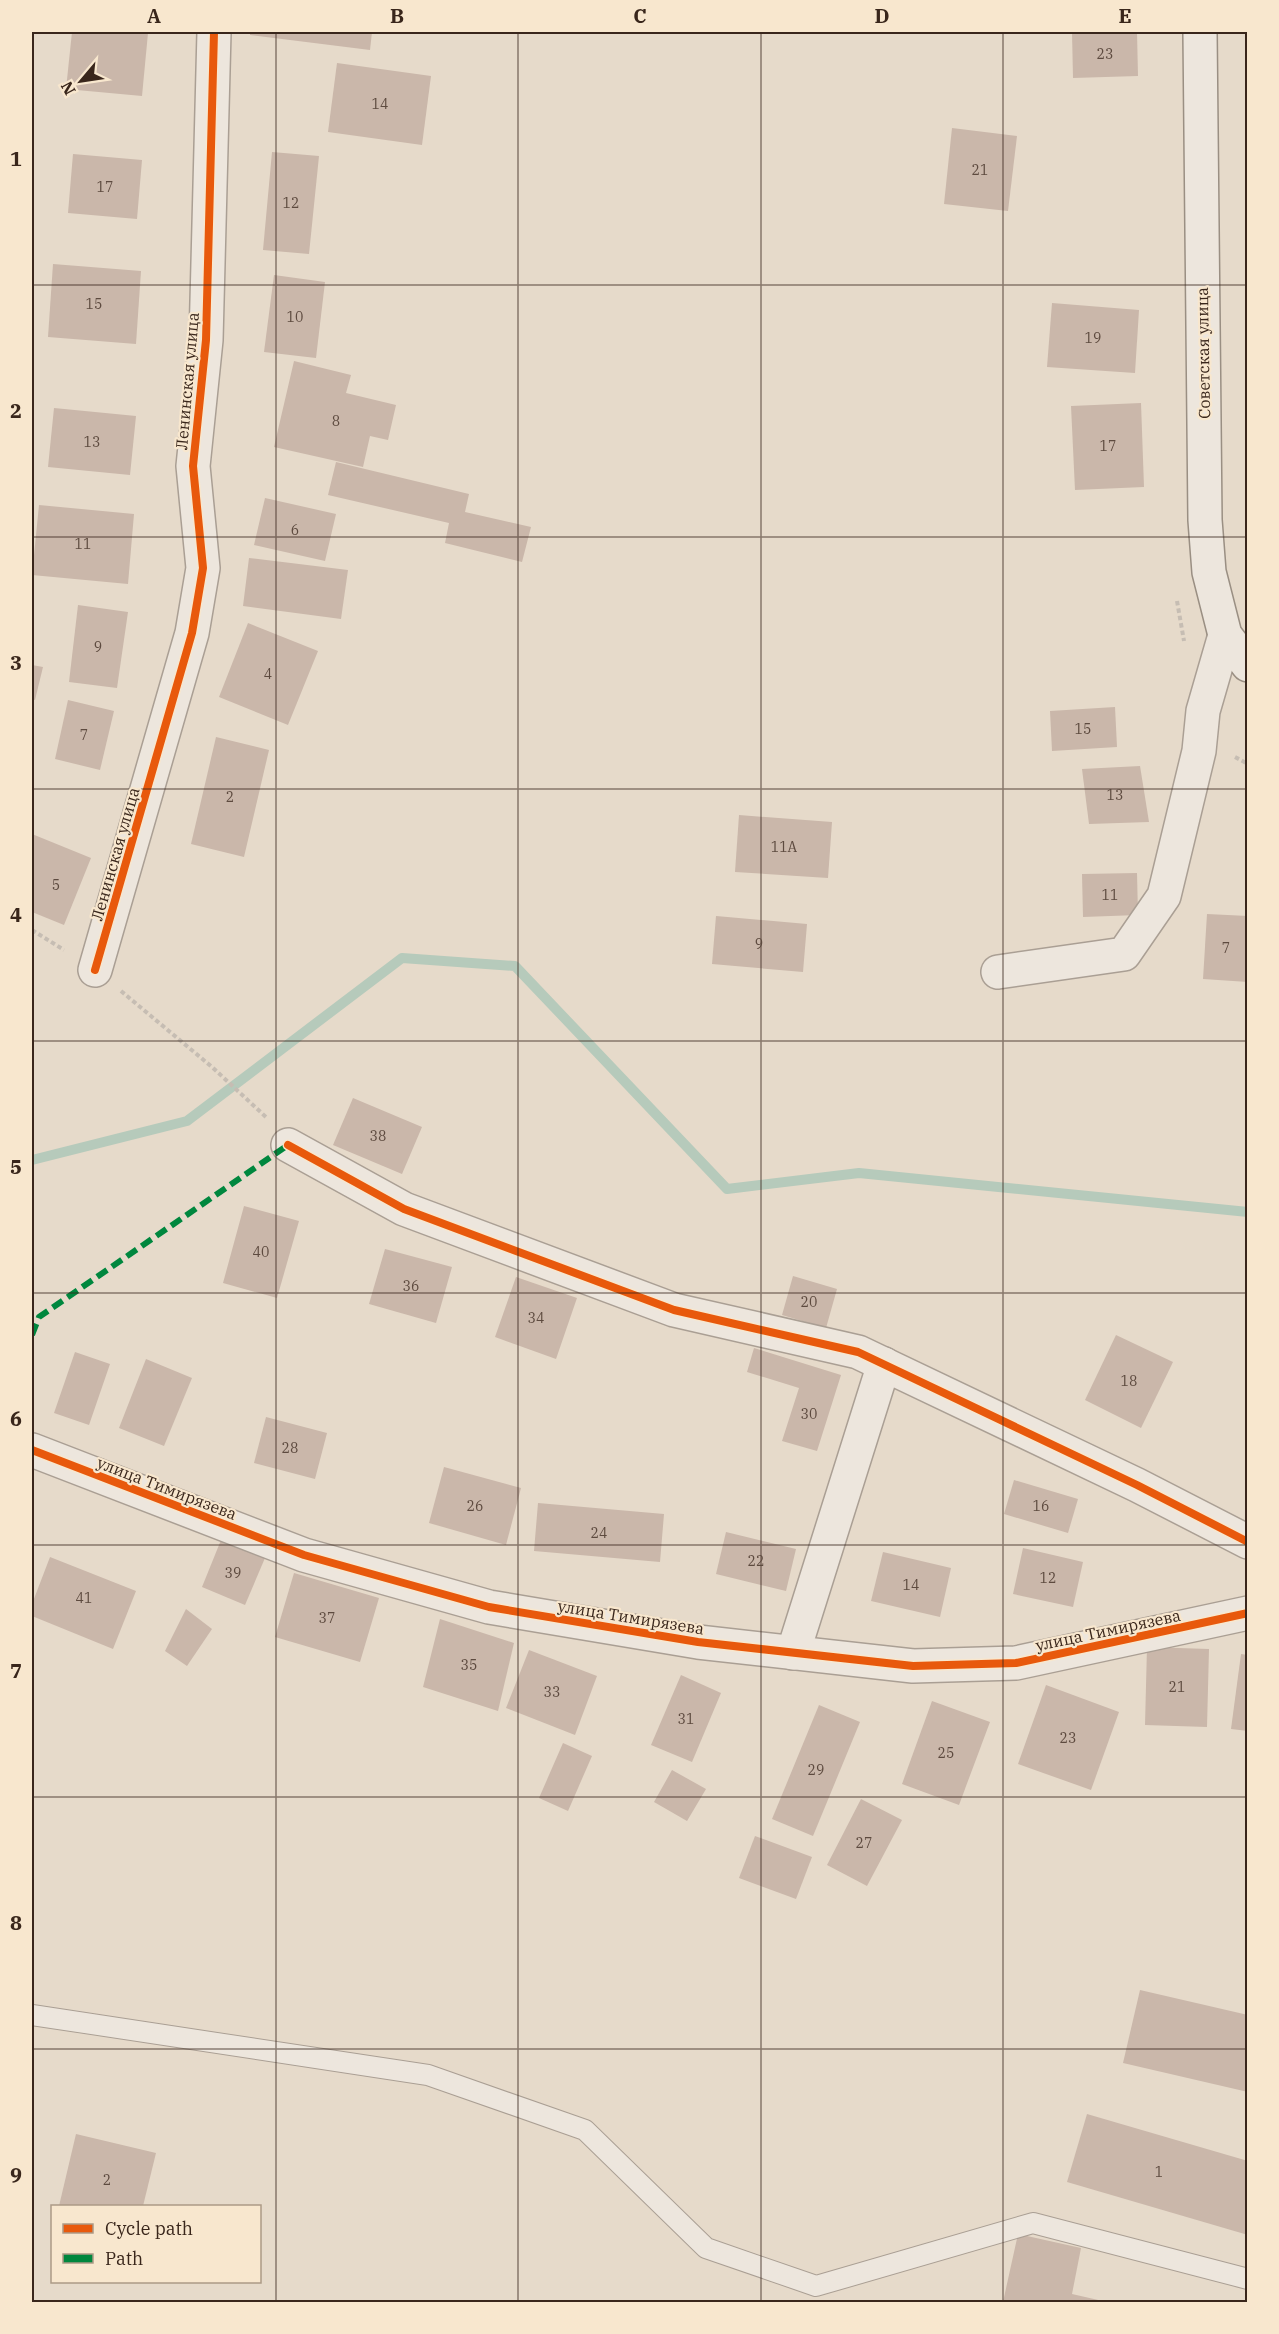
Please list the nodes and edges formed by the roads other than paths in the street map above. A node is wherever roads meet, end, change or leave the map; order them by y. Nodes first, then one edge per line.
1 (214, 32) edge
2 (1200, 32) edge
3 (1225, 635) junction
4 (1248, 665) edge
5 (95, 970) road end
6 (998, 972) dead end
7 (280, 1134) road end
8 (884, 1364) junction
9 (32, 1450) edge
10 (1248, 1542) edge
11 (1248, 1613) edge
12 (793, 1653) junction
13 (32, 2014) edge
14 (1248, 2279) edge

1 - 5 street, Ленинская улица
2 - 3 street, Советская улица
3 - 4 street, Советская улица
3 - 6 street
7 - 8 street
8 - 10 street
8 - 12 street
9 - 12 street, улица Тимирязева
11 - 12 street, улица Тимирязева
13 - 14 lane

